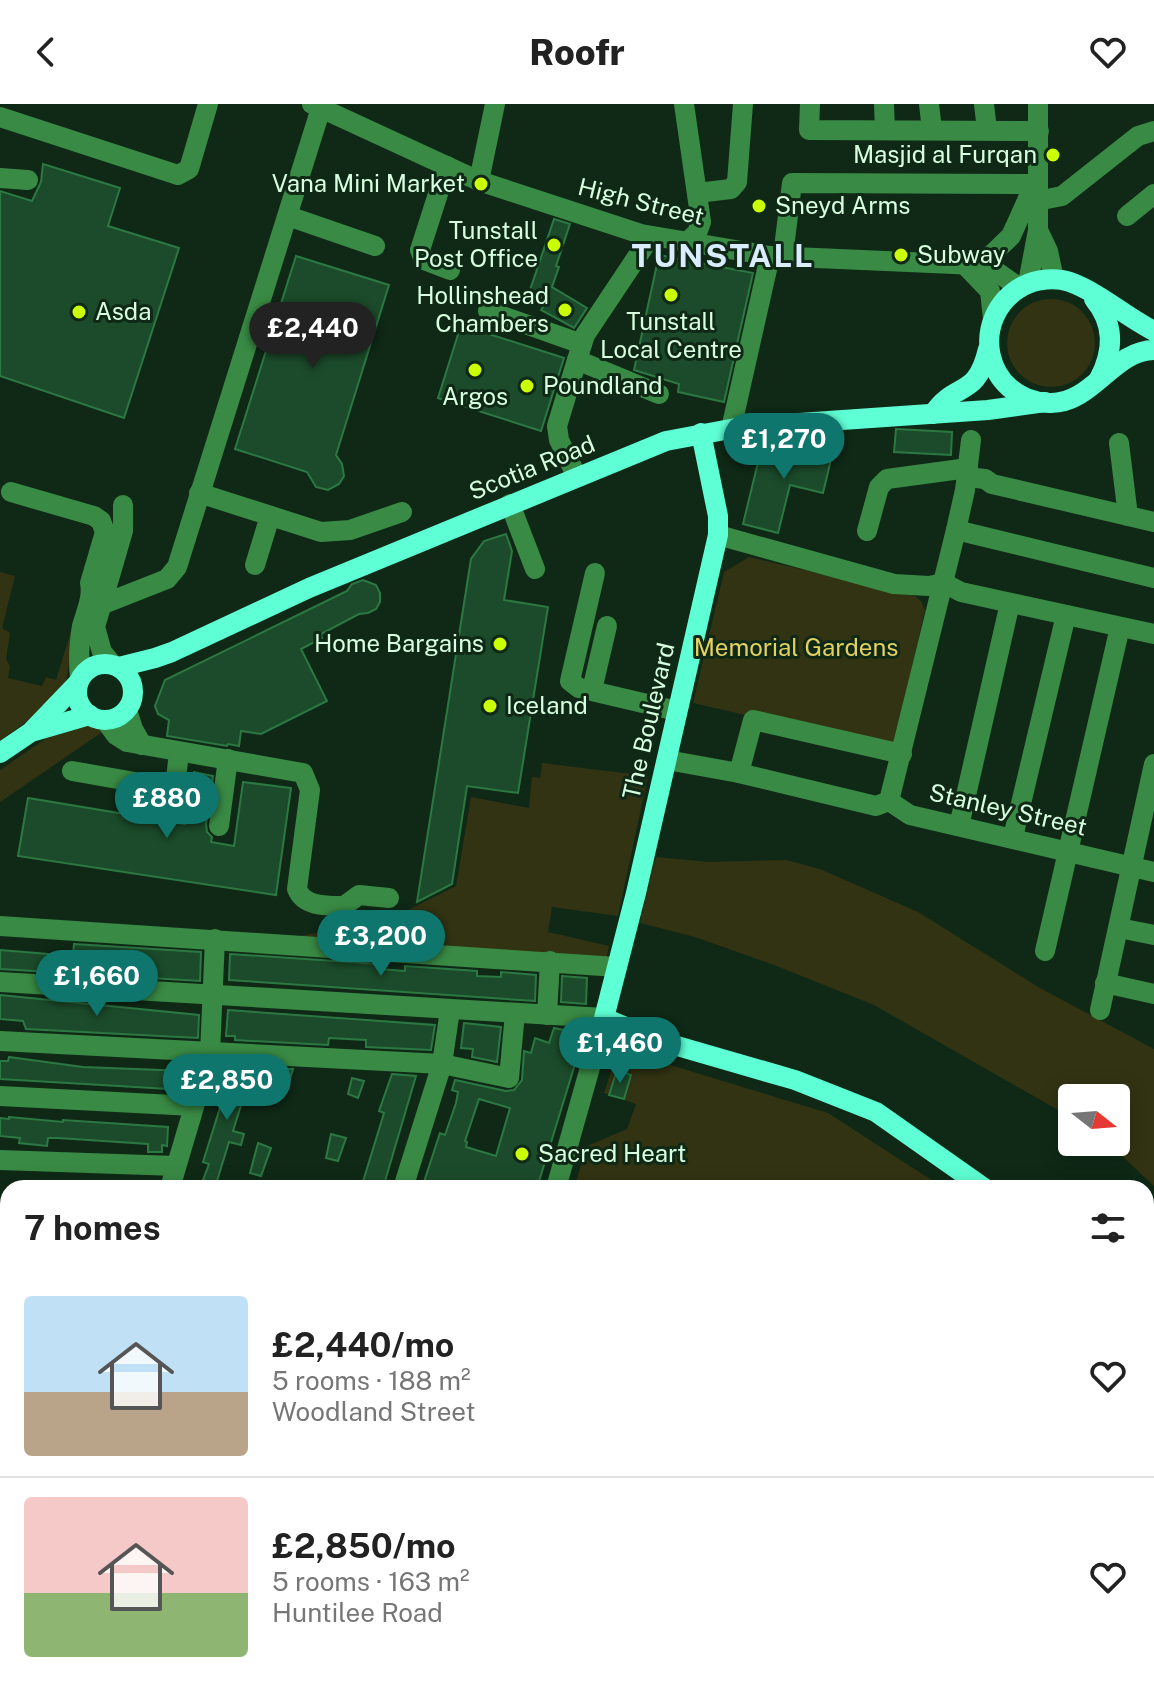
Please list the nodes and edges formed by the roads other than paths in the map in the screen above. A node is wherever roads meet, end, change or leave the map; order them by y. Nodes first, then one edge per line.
1 (208, 104) edge
2 (495, 104) edge
3 (684, 104) edge
4 (743, 104) edge
5 (810, 104) edge
6 (884, 104) edge
7 (929, 104) edge
8 (984, 104) edge
9 (1038, 104) edge
10 (316, 106) edge
11 (0, 117) edge
12 (885, 130) junction
13 (932, 130) junction
14 (987, 130) junction
15 (1039, 131) junction
16 (1146, 134) edge
17 (447, 166) junction
18 (0, 178) edge
19 (28, 180) dead end
20 (479, 181) junction
21 (1037, 187) junction
22 (697, 193) junction
23 (1154, 194) edge
24 (288, 216) junction
25 (1127, 216) dead end
26 (1038, 230) junction
27 (651, 236) junction
28 (687, 242) junction
29 (375, 246) dead end
30 (777, 256) junction
31 (972, 266) junction
32 (450, 270) dead end
33 (1054, 279) junction
34 (1024, 286) junction
35 (1089, 293) junction
36 (488, 311) dead end
37 (993, 319) junction
38 (1154, 331) edge
39 (988, 349) junction
40 (1154, 350) edge
41 (580, 352) junction
42 (1093, 384) junction
43 (659, 394) dead end
44 (1045, 402) junction
45 (933, 414) junction
46 (731, 429) junction
47 (701, 433) junction
48 (971, 440) dead end
49 (1119, 443) dead end
50 (973, 475) junction
51 (577, 477) junction
52 (11, 492) dead end
53 (199, 493) junction
54 (510, 504) junction
55 (402, 512) dead end
56 (270, 516) junction
57 (1128, 516) junction
58 (1154, 522) edge
59 (956, 530) junction
60 (867, 531) dead end
61 (718, 535) junction
62 (255, 565) dead end
63 (535, 569) dead end
64 (595, 573) dead end
65 (1154, 578) edge
66 (953, 588) junction
67 (94, 600) junction
68 (1010, 603) junction
69 (1066, 615) junction
70 (607, 626) dead end
71 (1120, 627) junction
72 (1154, 634) edge
73 (172, 652) junction
74 (116, 665) junction
75 (79, 680) junction
76 (586, 689) junction
77 (130, 706) junction
78 (677, 711) junction
79 (98, 718) junction
80 (31, 732) junction
81 (142, 745) junction
82 (179, 752) junction
83 (0, 753) edge
84 (902, 754) junction
85 (228, 759) junction
86 (667, 760) junction
87 (1154, 764) edge
88 (72, 771) dead end
89 (739, 773) junction
90 (889, 801) junction
91 (219, 826) dead end
92 (959, 826) junction
93 (1013, 837) junction
94 (1068, 850) junction
95 (1131, 866) junction
96 (1154, 872) edge
97 (389, 898) dead end
98 (0, 926) edge
99 (1119, 928) junction
100 (1154, 935) edge
101 (215, 939) junction
102 (1045, 951) dead end
103 (550, 961) junction
104 (617, 967) junction
105 (0, 982) edge
106 (1105, 983) junction
107 (215, 993) junction
108 (1154, 994) edge
109 (450, 1010) junction
110 (1100, 1010) dead end
111 (515, 1013) junction
112 (547, 1015) junction
113 (604, 1018) junction
114 (0, 1041) edge
115 (210, 1053) junction
116 (442, 1064) junction
117 (0, 1096) edge
118 (193, 1106) junction
119 (0, 1160) edge
120 (176, 1166) junction
121 (172, 1180) edge
122 (406, 1180) edge
123 (558, 1180) edge
124 (973, 1180) edge

1 - 11 street
2 - 20 street
3 - 22 street
4 - 22 street
5 - 12 street
6 - 12 street
7 - 13 street
8 - 14 street
9 - 15 street
10 - 17 street, High Street
10 - 24 street
12 - 13 street
13 - 14 street
14 - 15 street
15 - 21 street
16 - 21 street
17 - 20 street, High Street
17 - 32 street
18 - 19 street
20 - 27 street, High Street
21 - 26 street
21 - 30 street
21 - 31 street
22 - 28 street
23 - 25 street
24 - 29 street
24 - 53 street
26 - 33 street
26 - 34 street
27 - 28 street, High Street
27 - 41 street
28 - 30 street, High Street
30 - 31 street, High Street
30 - 46 street
31 - 34 street, High Street
31 - 37 street
33 - 34 main road
33 - 35 main road
34 - 37 main road
35 - 38 main road
35 - 42 main road
36 - 41 street
37 - 39 main road
39 - 44 main road
39 - 45 main road
40 - 42 main road
41 - 43 street
41 - 51 street
42 - 44 main road
44 - 45 main road, Scotia Road
45 - 46 main road, Scotia Road
46 - 47 main road, Scotia Road
47 - 51 main road, Scotia Road
47 - 61 main road, The Boulevard
48 - 50 street
49 - 57 street
50 - 57 street
50 - 59 street
50 - 60 street
51 - 54 main road, Scotia Road
52 - 67 street
53 - 56 street
53 - 67 street
54 - 63 street
54 - 73 main road, Scotia Road
55 - 56 street
56 - 62 street
57 - 58 street
59 - 65 street
59 - 66 street
61 - 66 street
61 - 78 main road, The Boulevard
64 - 76 street
66 - 68 street
66 - 84 street
67 - 74 street
67 - 75 street
68 - 69 street
68 - 92 street
69 - 71 street
69 - 93 street
70 - 76 street
71 - 72 street
71 - 94 street
73 - 74 main road, Scotia Road
73 - 77 main road, Scotia Road
74 - 75 main road
74 - 77 main road
75 - 79 main road
75 - 80 main road
76 - 78 street
77 - 79 main road
77 - 81 street
78 - 86 main road, The Boulevard
79 - 80 main road
79 - 81 street
80 - 83 main road
81 - 82 street
82 - 85 street
82 - 88 street
84 - 89 street
84 - 90 street
85 - 91 street
85 - 97 street
86 - 89 street, Stanley Street
86 - 104 main road, The Boulevard
87 - 95 street
89 - 90 street, Stanley Street
90 - 92 street, Stanley Street
92 - 93 street, Stanley Street
93 - 94 street, Stanley Street
94 - 95 street, Stanley Street
94 - 102 street
95 - 96 street, Stanley Street
95 - 99 street
98 - 101 street
99 - 100 street
99 - 106 street
101 - 103 street
101 - 107 street
103 - 104 street
103 - 112 street
104 - 113 main road, The Boulevard
105 - 107 street
106 - 108 street
106 - 110 street
107 - 109 street
107 - 115 street
109 - 111 street
109 - 116 street
111 - 112 street
111 - 116 street
112 - 113 street
113 - 123 street
113 - 124 main road
114 - 115 street
115 - 116 street
115 - 118 street
116 - 122 street
117 - 118 street
118 - 120 street
119 - 120 street
120 - 121 street

